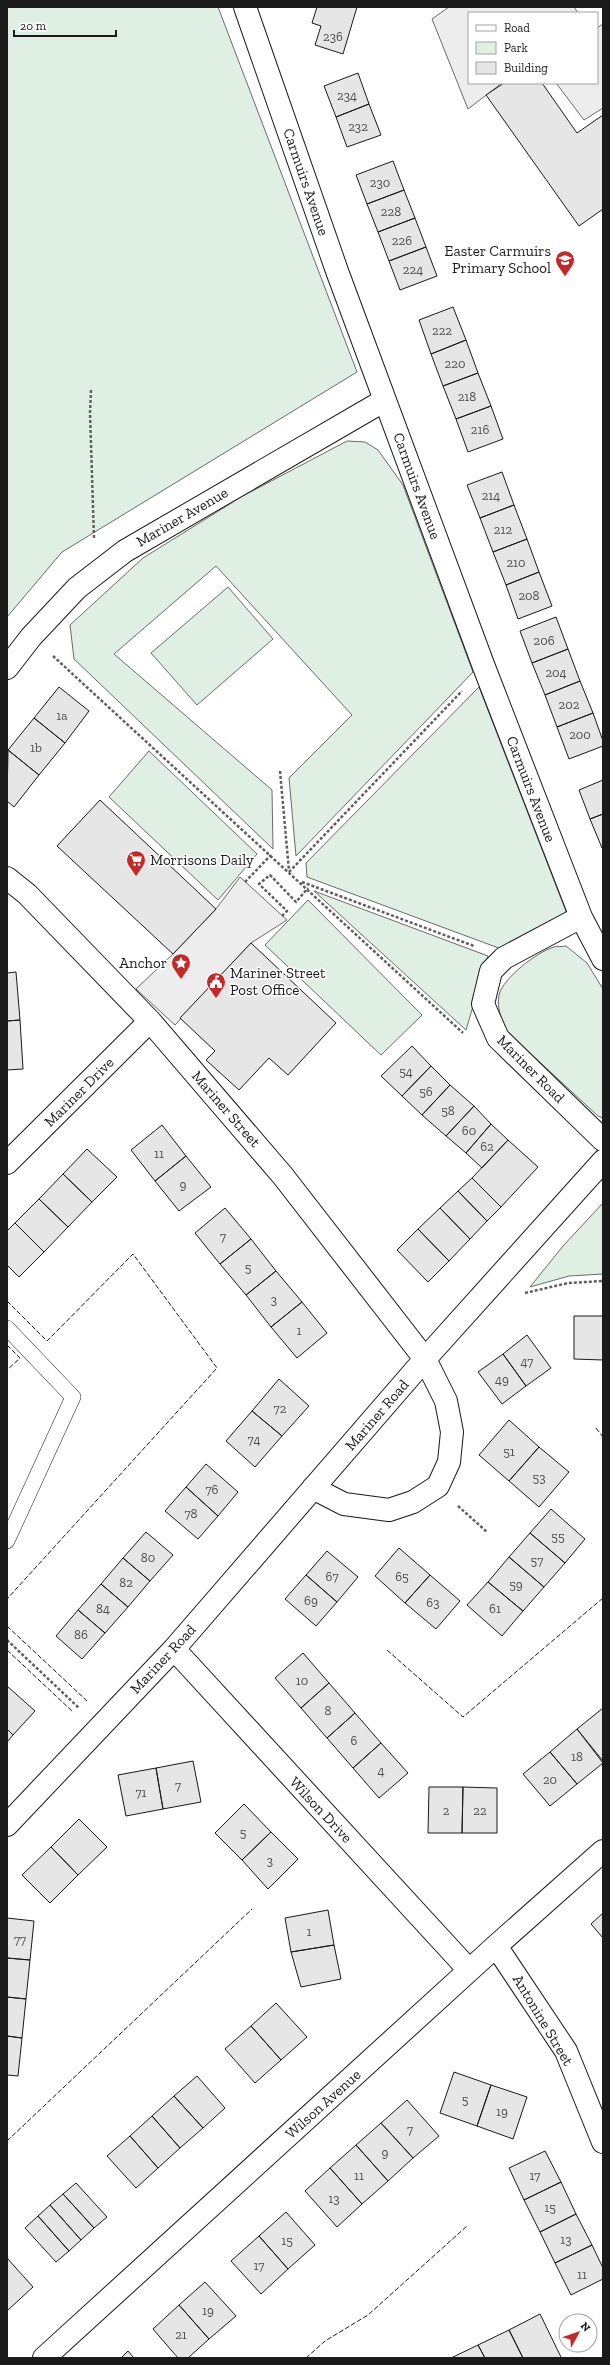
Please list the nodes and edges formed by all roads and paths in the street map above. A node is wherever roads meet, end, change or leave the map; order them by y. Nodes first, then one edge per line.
1 (245, 7) edge
2 (91, 390) dead end
3 (385, 400) junction
4 (103, 568) junction
5 (32, 637) junction
6 (484, 667) junction
7 (7, 668) edge
8 (280, 771) dead end
9 (271, 855) junction
10 (289, 872) junction
11 (7, 878) edge
12 (245, 882) dead end
13 (300, 882) junction
14 (308, 888) junction
15 (282, 916) dead end
16 (581, 917) junction
17 (504, 958) junction
18 (603, 959) edge
19 (150, 1021) junction
20 (498, 1038) junction
21 (603, 1140) edge
22 (603, 1162) edge
23 (7, 1163) edge
24 (603, 1282) edge
25 (494, 1283) junction
26 (7, 1328) edge
27 (425, 1359) junction
28 (438, 1486) junction
29 (313, 1488) junction
30 (487, 1532) dead end
31 (7, 1541) edge
32 (7, 1640) edge
33 (174, 1650) junction
34 (100, 1727) junction
35 (7, 1825) edge
36 (603, 1851) edge
37 (496, 1946) junction
38 (469, 1970) junction
39 (603, 2142) edge
40 (44, 2358) edge

1 - 3 street, Carmuirs Avenue
2 - 4 path
3 - 4 street, Mariner Avenue
3 - 6 street, Carmuirs Avenue
4 - 5 street, Mariner Avenue
5 - 7 street, Mariner Avenue
5 - 9 path
6 - 10 path
6 - 16 street, Carmuirs Avenue
8 - 10 path
9 - 10 path
9 - 12 path
10 - 13 path
11 - 19 street, Mariner Street
13 - 14 path
13 - 17 path
14 - 15 path
14 - 20 path
16 - 17 street, Mariner Road
16 - 18 street, Carmuirs Avenue
17 - 20 street, Mariner Road
19 - 23 street, Mariner Drive
19 - 27 street, Mariner Street
20 - 21 street, Mariner Road
22 - 25 street, Mariner Road
24 - 25 path
25 - 27 street, Mariner Road
26 - 31 lane
27 - 28 street
27 - 29 street, Mariner Road
28 - 29 street
28 - 30 path
29 - 33 street, Mariner Road
32 - 34 path
33 - 34 street, Mariner Road
33 - 38 street, Wilson Drive
34 - 35 street, Mariner Road
36 - 37 street, Wilson Avenue
37 - 38 street, Wilson Avenue
37 - 39 street, Antonine Street
38 - 40 street, Wilson Avenue

